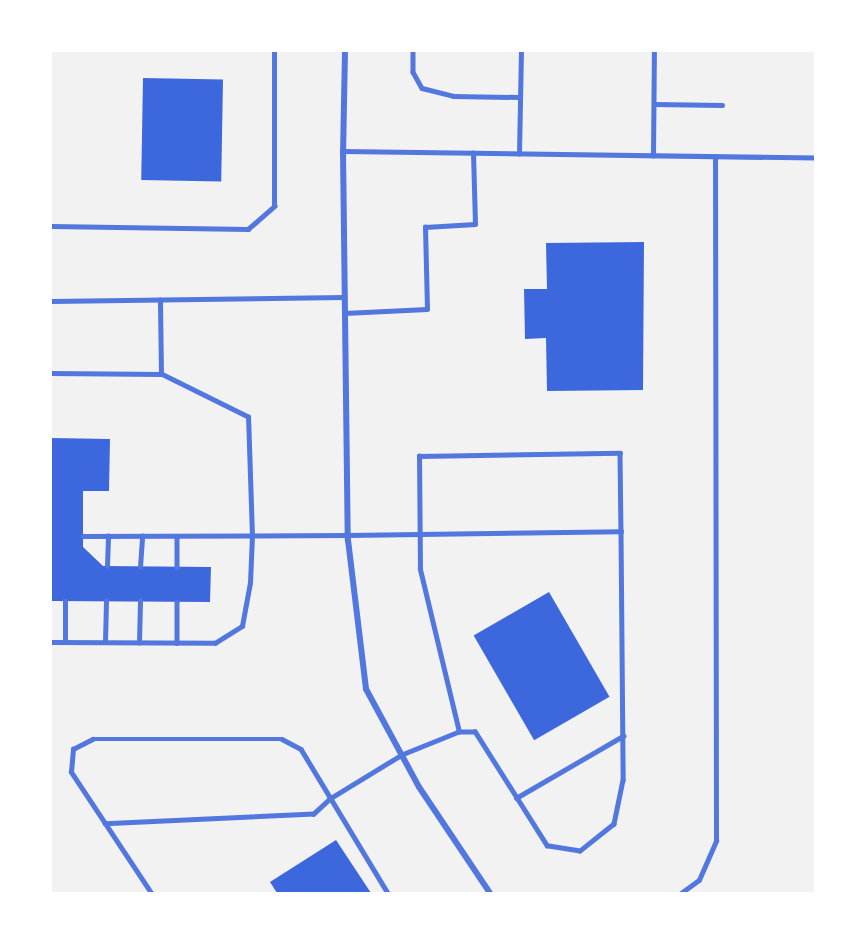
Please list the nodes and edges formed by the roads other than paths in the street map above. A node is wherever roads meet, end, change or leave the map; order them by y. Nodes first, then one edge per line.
1 (274, 51) edge
2 (345, 51) edge
3 (413, 51) edge
4 (521, 51) edge
5 (654, 51) edge
6 (520, 97) junction
7 (654, 104) junction
8 (722, 105) dead end
9 (343, 151) junction
10 (473, 153) junction
11 (519, 154) junction
12 (653, 156) junction
13 (715, 157) junction
14 (815, 158) edge
15 (51, 226) edge
16 (344, 297) junction
17 (160, 300) junction
18 (51, 301) edge
19 (344, 313) junction
20 (51, 373) edge
21 (161, 374) junction
22 (621, 531) junction
23 (419, 533) junction
24 (83, 536) dead end
25 (108, 536) junction
26 (142, 536) junction
27 (252, 536) junction
28 (348, 536) junction
29 (177, 537) junction
30 (107, 566) dead end
31 (140, 567) dead end
32 (177, 567) dead end
33 (65, 601) dead end
34 (106, 601) dead end
35 (140, 602) dead end
36 (177, 602) dead end
37 (51, 642) edge
38 (65, 642) junction
39 (105, 642) junction
40 (139, 643) junction
41 (177, 643) junction
42 (459, 732) junction
43 (623, 736) junction
44 (402, 755) junction
45 (516, 798) junction
46 (330, 799) junction
47 (105, 824) junction
48 (151, 893) edge
49 (388, 893) edge
50 (490, 893) edge
51 (681, 893) edge

1 - 15 lane
2 - 9 street
3 - 6 lane
4 - 6 lane
5 - 7 lane
6 - 11 lane
7 - 8 lane
7 - 12 lane
9 - 10 lane
9 - 16 street
10 - 11 lane
10 - 19 lane
11 - 12 lane
12 - 13 lane
13 - 14 lane
13 - 51 lane
16 - 17 lane
16 - 19 street
17 - 18 lane
17 - 21 lane
19 - 28 street
20 - 21 lane
21 - 27 lane
22 - 23 lane
22 - 23 lane
22 - 43 lane
23 - 28 lane
23 - 42 lane
24 - 25 lane
25 - 26 lane
25 - 30 lane
26 - 29 lane
26 - 31 lane
27 - 28 lane
27 - 29 lane
27 - 41 lane
28 - 44 street
29 - 32 lane
33 - 38 lane
34 - 39 lane
35 - 40 lane
36 - 41 lane
37 - 38 lane
38 - 39 lane
39 - 40 lane
40 - 41 lane
42 - 44 lane
42 - 45 lane
43 - 45 lane
43 - 45 lane
44 - 46 lane
44 - 50 street
46 - 47 lane
46 - 47 lane
46 - 49 lane
47 - 48 lane

